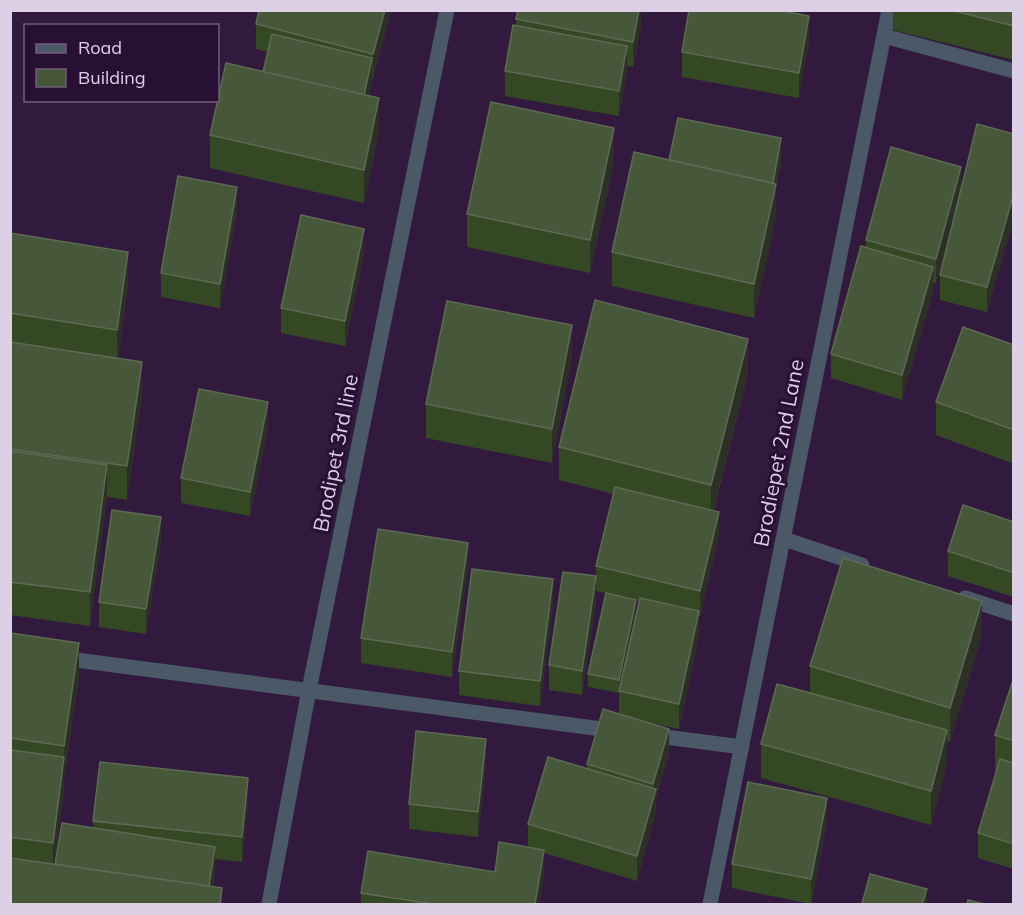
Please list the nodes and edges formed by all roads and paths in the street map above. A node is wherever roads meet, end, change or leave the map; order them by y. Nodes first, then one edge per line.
1 (447, 10) edge
2 (889, 10) edge
3 (884, 36) junction
4 (1014, 72) edge
5 (784, 539) junction
6 (871, 567) edge
7 (948, 592) edge
8 (1014, 614) edge
9 (45, 656) edge
10 (309, 690) junction
11 (742, 747) junction
12 (269, 904) edge
13 (710, 904) edge

1 - 10 street, Brodipet 3rd line
2 - 3 street, Brodiepet 2nd Lane
3 - 4 street
3 - 5 street, Brodiepet 2nd Lane
5 - 6 street
5 - 11 street, Brodiepet 2nd Lane
7 - 8 street
9 - 10 street
10 - 11 street
10 - 12 street, Brodipet 3rd line
11 - 13 street, Brodiepet 2nd Lane

